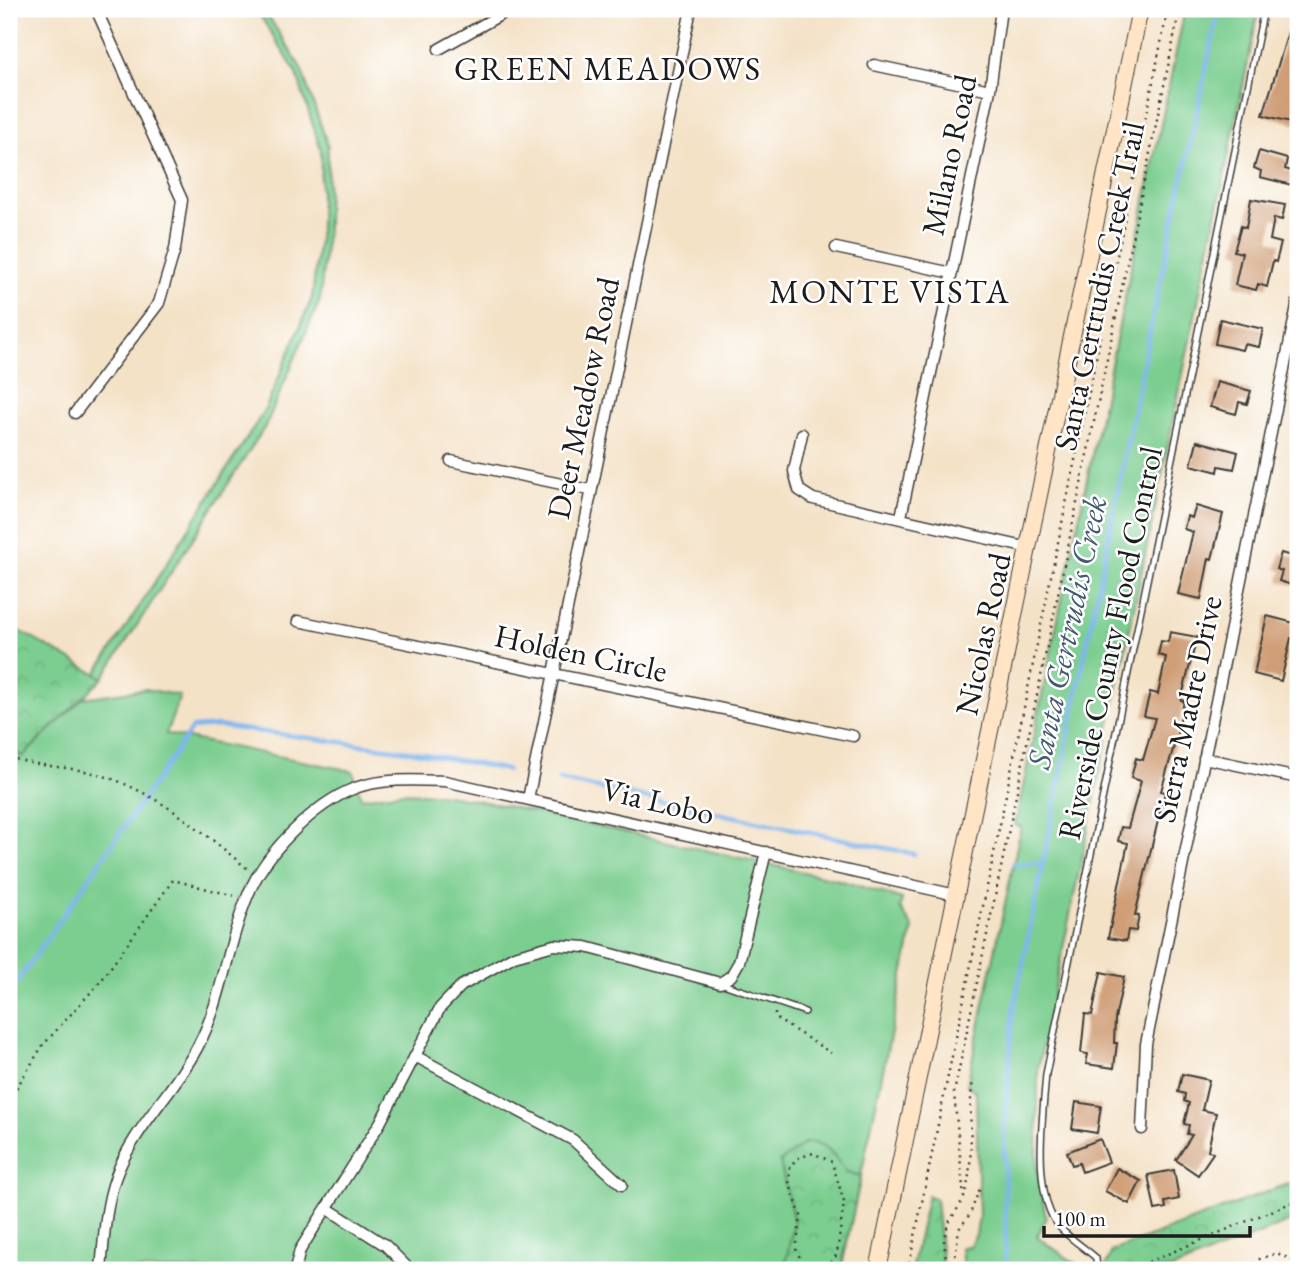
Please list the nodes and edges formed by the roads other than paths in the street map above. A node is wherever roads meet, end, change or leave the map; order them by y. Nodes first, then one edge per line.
1 (96, 9) edge
2 (511, 9) edge
3 (691, 9) edge
4 (1001, 9) edge
5 (1140, 9) edge
6 (1264, 9) edge
7 (439, 49) dead end
8 (874, 65) dead end
9 (990, 90) junction
10 (836, 248) dead end
11 (952, 273) junction
12 (1298, 301) edge
13 (75, 413) dead end
14 (802, 434) dead end
15 (451, 461) dead end
16 (590, 490) junction
17 (901, 517) junction
18 (1030, 548) junction
19 (298, 621) dead end
20 (553, 674) junction
21 (853, 736) dead end
22 (1204, 758) junction
23 (1298, 778) edge
24 (528, 799) junction
25 (766, 852) junction
26 (956, 895) junction
27 (720, 983) junction
28 (804, 1012) dead end
29 (415, 1056) junction
30 (1142, 1129) dead end
31 (622, 1185) dead end
32 (328, 1209) junction
33 (101, 1270) edge
34 (295, 1270) edge
35 (410, 1270) edge
36 (878, 1270) edge
37 (1097, 1270) edge

1 - 13 street
2 - 7 street
3 - 16 street, Deer Meadow Road
4 - 9 street, Milano Road
5 - 18 main road, Nicolas Road
6 - 37 lane, Riverside County Flood Control
8 - 9 street
9 - 11 street, Milano Road
10 - 11 street
11 - 17 street, Milano Road
12 - 22 street, Sierra Madre Drive
14 - 17 street
15 - 16 street
16 - 20 street, Deer Meadow Road
17 - 18 street
18 - 26 main road, Nicolas Road
19 - 20 street, Holden Circle
20 - 21 street, Holden Circle
20 - 24 street, Deer Meadow Road
22 - 23 street
22 - 30 street, Sierra Madre Drive
24 - 25 street, Via Lobo
24 - 33 street, Via Lobo
25 - 26 street, Via Lobo
25 - 27 street
26 - 36 main road, Nicolas Road
27 - 28 lane
27 - 29 street
29 - 31 street
29 - 32 street
32 - 34 street
32 - 35 street

